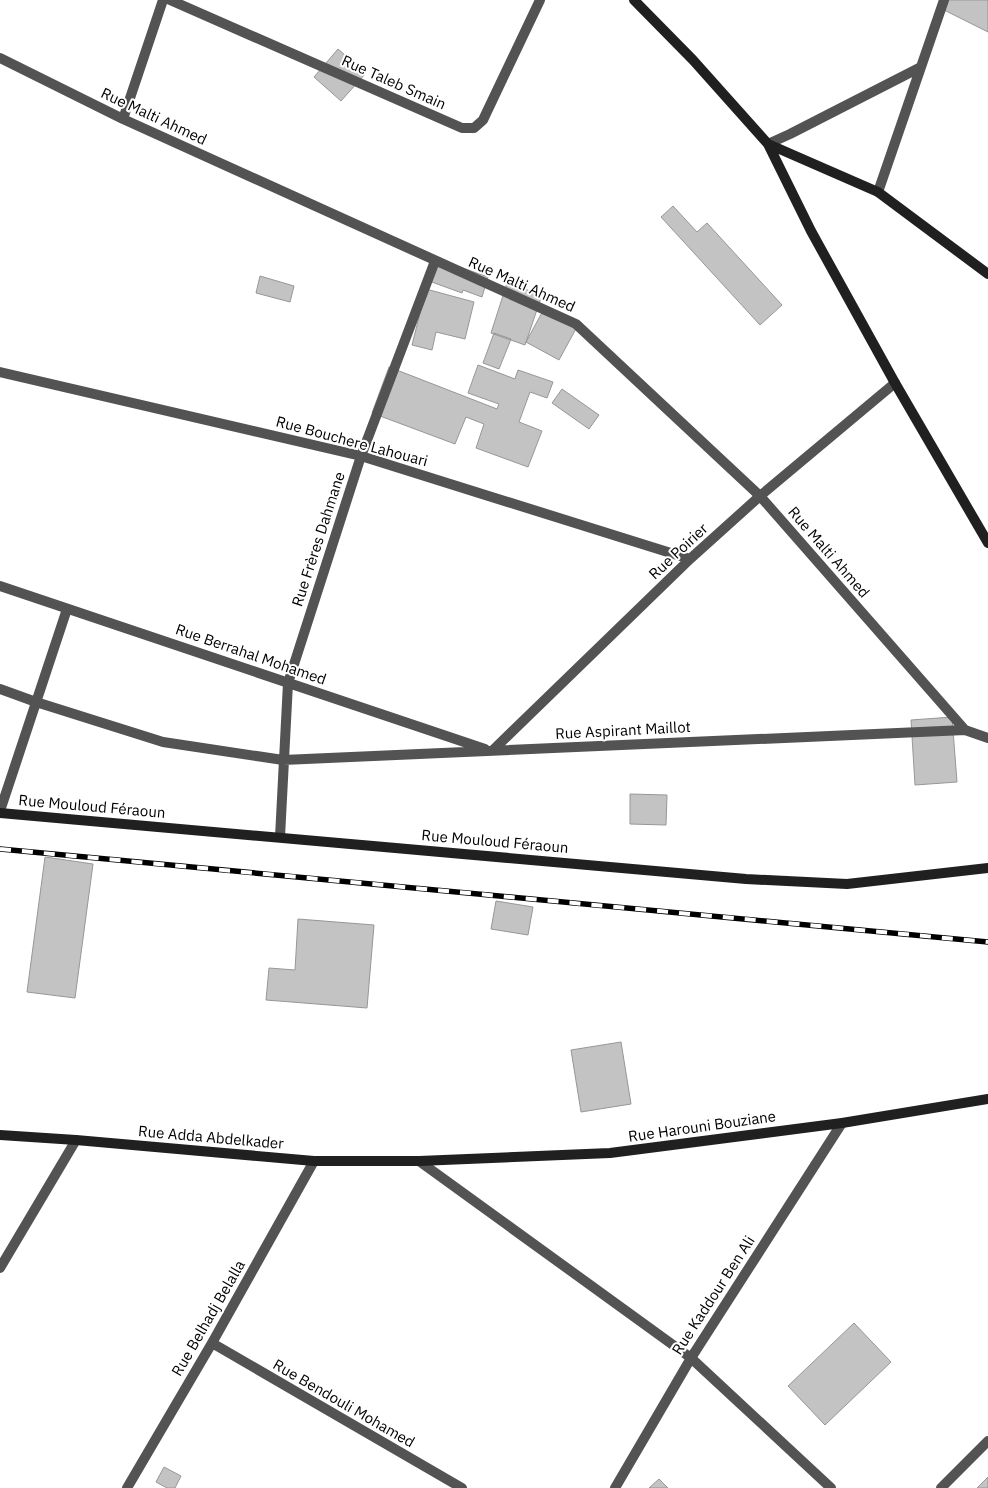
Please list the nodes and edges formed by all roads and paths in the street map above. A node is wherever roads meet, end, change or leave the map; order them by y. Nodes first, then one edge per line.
1 (162, 0) edge
2 (170, 0) edge
3 (540, 0) edge
4 (634, 0) edge
5 (944, 0) edge
6 (0, 58) edge
7 (921, 67) junction
8 (123, 119) junction
9 (768, 144) junction
10 (878, 192) junction
11 (435, 261) junction
12 (988, 274) edge
13 (0, 372) edge
14 (895, 383) junction
15 (361, 456) junction
16 (760, 496) junction
17 (988, 542) edge
18 (690, 559) junction
19 (0, 586) edge
20 (67, 609) junction
21 (288, 683) junction
22 (0, 689) edge
23 (36, 702) junction
24 (965, 730) junction
25 (988, 738) edge
26 (492, 751) junction
27 (283, 760) junction
28 (0, 812) edge
29 (280, 836) junction
30 (988, 868) edge
31 (988, 1099) edge
32 (842, 1122) junction
33 (0, 1135) edge
34 (76, 1140) junction
35 (314, 1161) junction
36 (419, 1161) junction
37 (0, 1268) edge
38 (212, 1344) junction
39 (691, 1358) junction
40 (988, 1441) edge
41 (127, 1488) edge
42 (462, 1488) edge
43 (615, 1488) edge
44 (831, 1488) edge
45 (940, 1488) edge

1 - 8 street
2 - 3 street, Rue Taleb Smain
4 - 9 street
5 - 7 street
6 - 8 street, Rue Malti Ahmed
7 - 9 street
7 - 10 street
8 - 11 street, Rue Malti Ahmed
9 - 10 street
9 - 14 street
10 - 12 street
11 - 15 street, Rue Frères Dahmane
11 - 16 street, Rue Malti Ahmed
13 - 15 street, Rue Bouchere Lahouari
14 - 16 street, Rue Poirier
14 - 17 street
15 - 18 street, Rue Bouchere Lahouari
15 - 21 street, Rue Frères Dahmane
16 - 18 street, Rue Poirier
16 - 24 street, Rue Malti Ahmed
18 - 26 street, Rue Poirier
19 - 20 street, Rue Berrahal Mohamed
20 - 21 street, Rue Berrahal Mohamed
20 - 23 street
21 - 26 street, Rue Berrahal Mohamed
21 - 27 street, Rue Frères Dahmane
22 - 23 street, Rue Aspirant Maillot
23 - 27 street, Rue Aspirant Maillot
23 - 28 street
24 - 25 street
24 - 26 street, Rue Aspirant Maillot
26 - 27 street, Rue Aspirant Maillot
27 - 29 street, Rue Frères Dahmane
28 - 29 street, Rue Mouloud Féraoun
29 - 30 street, Rue Mouloud Féraoun
31 - 32 street, Rue Harouni Bouziane
32 - 36 street, Rue Harouni Bouziane
32 - 39 street, Rue Kaddour Ben Ali
33 - 34 street, Rue Adda Abdelkader
34 - 35 street, Rue Adda Abdelkader
34 - 37 street
35 - 36 street, Rue Adda Abdelkader
35 - 38 street, Rue Belhadj Belalla
36 - 39 street
38 - 41 street, Rue Belhadj Belalla
38 - 42 street, Rue Bendouli Mohamed
39 - 43 street, Rue Kaddour Ben Ali
39 - 44 street
40 - 45 street

